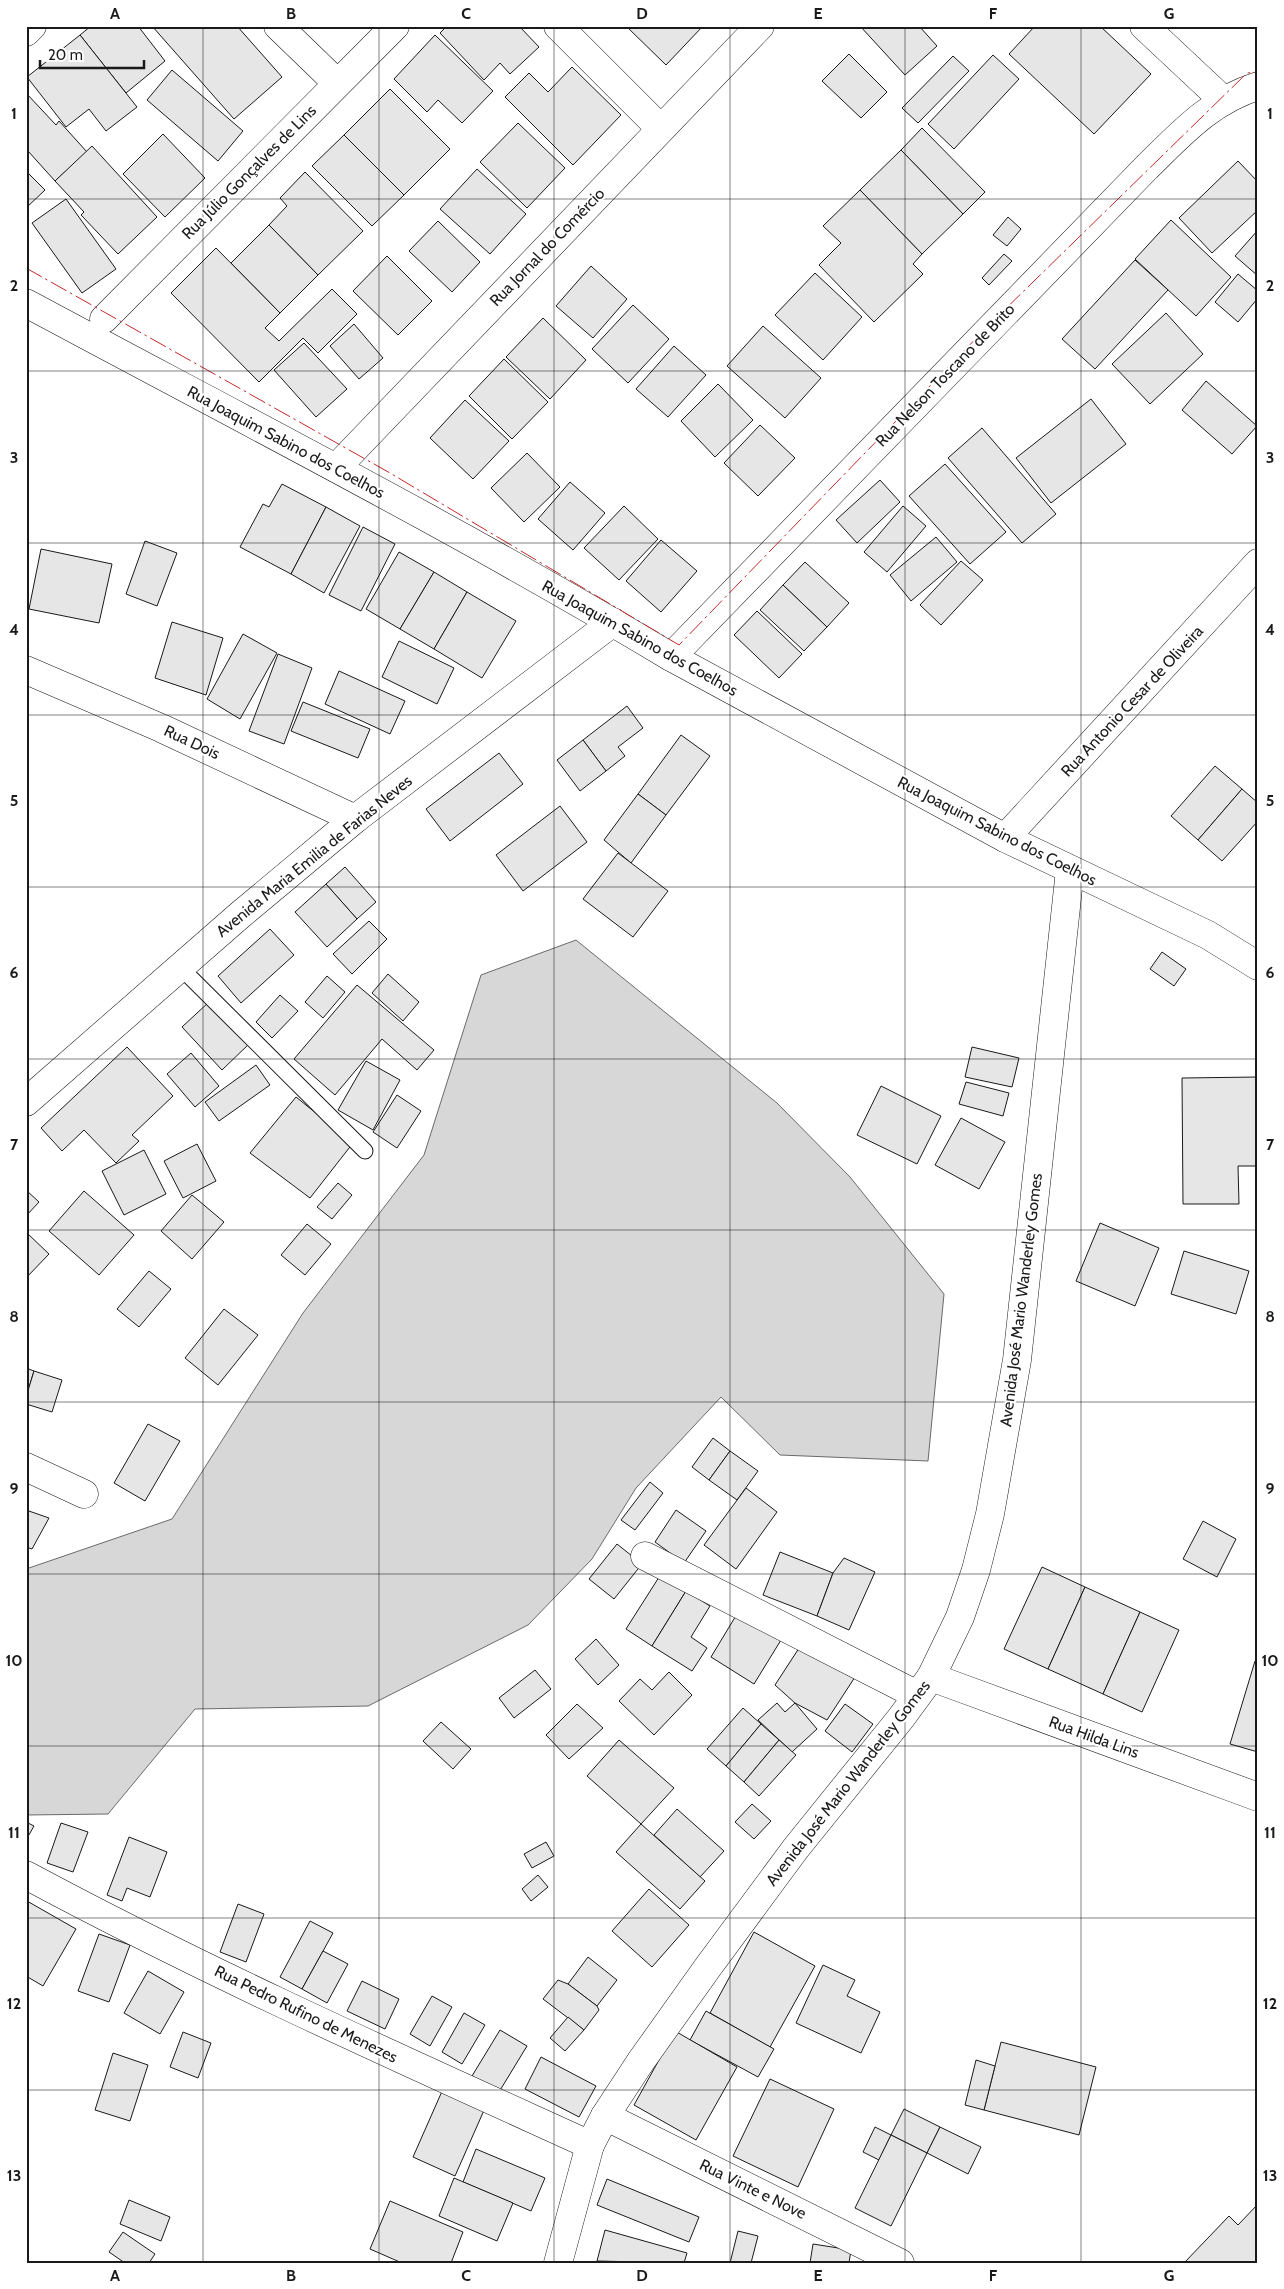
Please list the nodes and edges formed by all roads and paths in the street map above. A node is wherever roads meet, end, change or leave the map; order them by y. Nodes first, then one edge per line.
1 (32, 26) edge
2 (278, 26) edge
3 (394, 26) edge
4 (558, 26) edge
5 (760, 26) edge
6 (1144, 26) edge
7 (26, 32) edge
8 (337, 83) junction
9 (1258, 86) edge
10 (1223, 100) junction
11 (660, 128) junction
12 (26, 303) edge
13 (104, 319) dead end
14 (336, 468) junction
15 (1258, 563) edge
16 (613, 622) junction
17 (671, 657) junction
18 (26, 670) edge
19 (356, 819) junction
20 (1005, 838) junction
21 (1070, 870) junction
22 (1258, 966) edge
23 (180, 967) junction
24 (37, 1080) edge
25 (26, 1102) edge
26 (365, 1151) dead end
27 (26, 1467) edge
28 (84, 1494) dead end
29 (645, 1556) dead end
30 (924, 1686) junction
31 (1258, 1797) edge
32 (26, 1875) edge
33 (606, 2116) junction
34 (590, 2145) junction
35 (558, 2263) edge
36 (900, 2263) edge

1 - 7 street
2 - 8 street
3 - 8 street, Rua Júlio Gonçalves de Lins
4 - 11 street
5 - 11 street, Rua Jornal do Comércio
6 - 10 street
8 - 13 street, Rua Júlio Gonçalves de Lins
9 - 10 street, Rua Nelson Toscano de Brito
10 - 17 street, Rua Nelson Toscano de Brito
11 - 14 street, Rua Jornal do Comércio
12 - 14 street, Rua Joaquim Sabino dos Coelhos
14 - 16 street, Rua Joaquim Sabino dos Coelhos
15 - 20 street, Rua Antonio Cesar de Oliveira
16 - 17 street, Rua Joaquim Sabino dos Coelhos
16 - 19 street, Avenida Maria Emilia de Farias Neves
17 - 20 street, Rua Joaquim Sabino dos Coelhos
18 - 19 street, Rua Dois
19 - 23 street, Avenida Maria Emilia de Farias Neves
20 - 21 street, Rua Joaquim Sabino dos Coelhos
21 - 22 street, Rua Joaquim Sabino dos Coelhos
21 - 30 street, Avenida José Mario Wanderley Gomes
23 - 24 street, Avenida Maria Emilia de Farias Neves
23 - 26 lane
24 - 25 street, Avenida Maria Emilia de Farias Neves
27 - 28 street
29 - 30 street, Rua Hilda Lins
30 - 31 street, Rua Hilda Lins
30 - 33 street, Avenida José Mario Wanderley Gomes
32 - 34 street, Rua Pedro Rufino de Menezes
33 - 34 street, Avenida José Mario Wanderley Gomes
33 - 36 street, Rua Vinte e Nove
34 - 35 street, Avenida José Mario Wanderley Gomes

